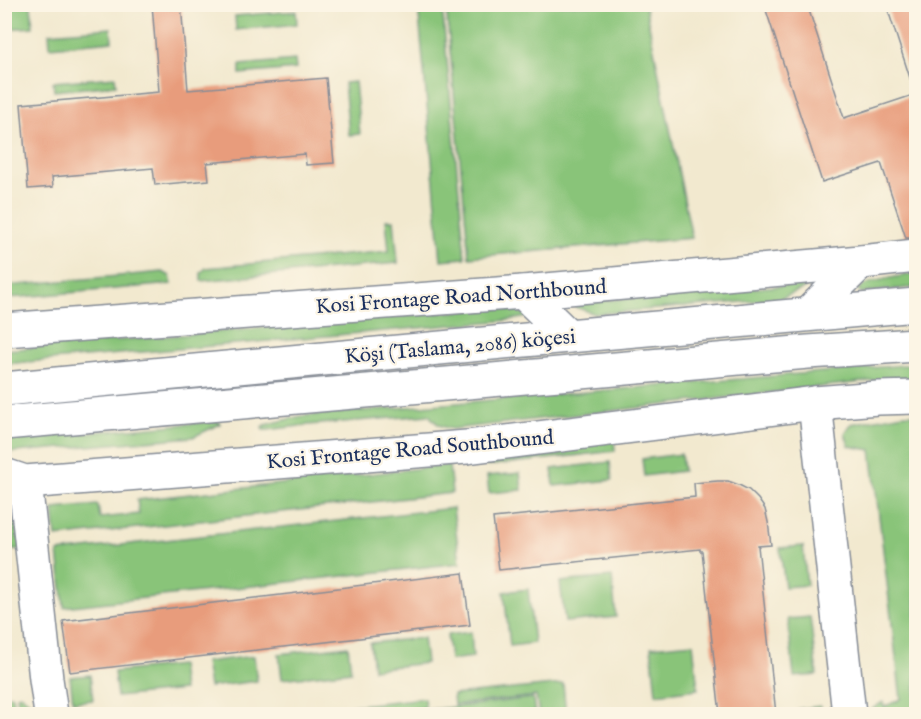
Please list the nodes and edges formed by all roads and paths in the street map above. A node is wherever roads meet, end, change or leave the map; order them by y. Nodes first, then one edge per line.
1 (916, 256) edge
2 (861, 262) junction
3 (523, 292) junction
4 (916, 304) edge
5 (808, 314) junction
6 (4, 330) edge
7 (568, 336) junction
8 (916, 345) edge
9 (4, 389) edge
10 (916, 397) edge
11 (815, 403) junction
12 (4, 423) edge
13 (15, 478) edge
14 (51, 714) edge
15 (849, 714) edge

1 - 2 street, Kosi Frontage Road Northbound
2 - 3 street, Kosi Frontage Road Northbound
2 - 5 street
3 - 6 street, Kosi Frontage Road Northbound
3 - 7 street
4 - 5 street, Köşi (Taslama, 2086) köçesi
5 - 7 street, Köşi (Taslama, 2086) köçesi
7 - 9 street, Köşi (Taslama, 2086) köçesi
8 - 12 street, Köşi (Taslama, 2086) köçesi
10 - 11 street, Kosi Frontage Road Southbound
11 - 13 street, Kosi Frontage Road Southbound
11 - 15 street
13 - 14 street

